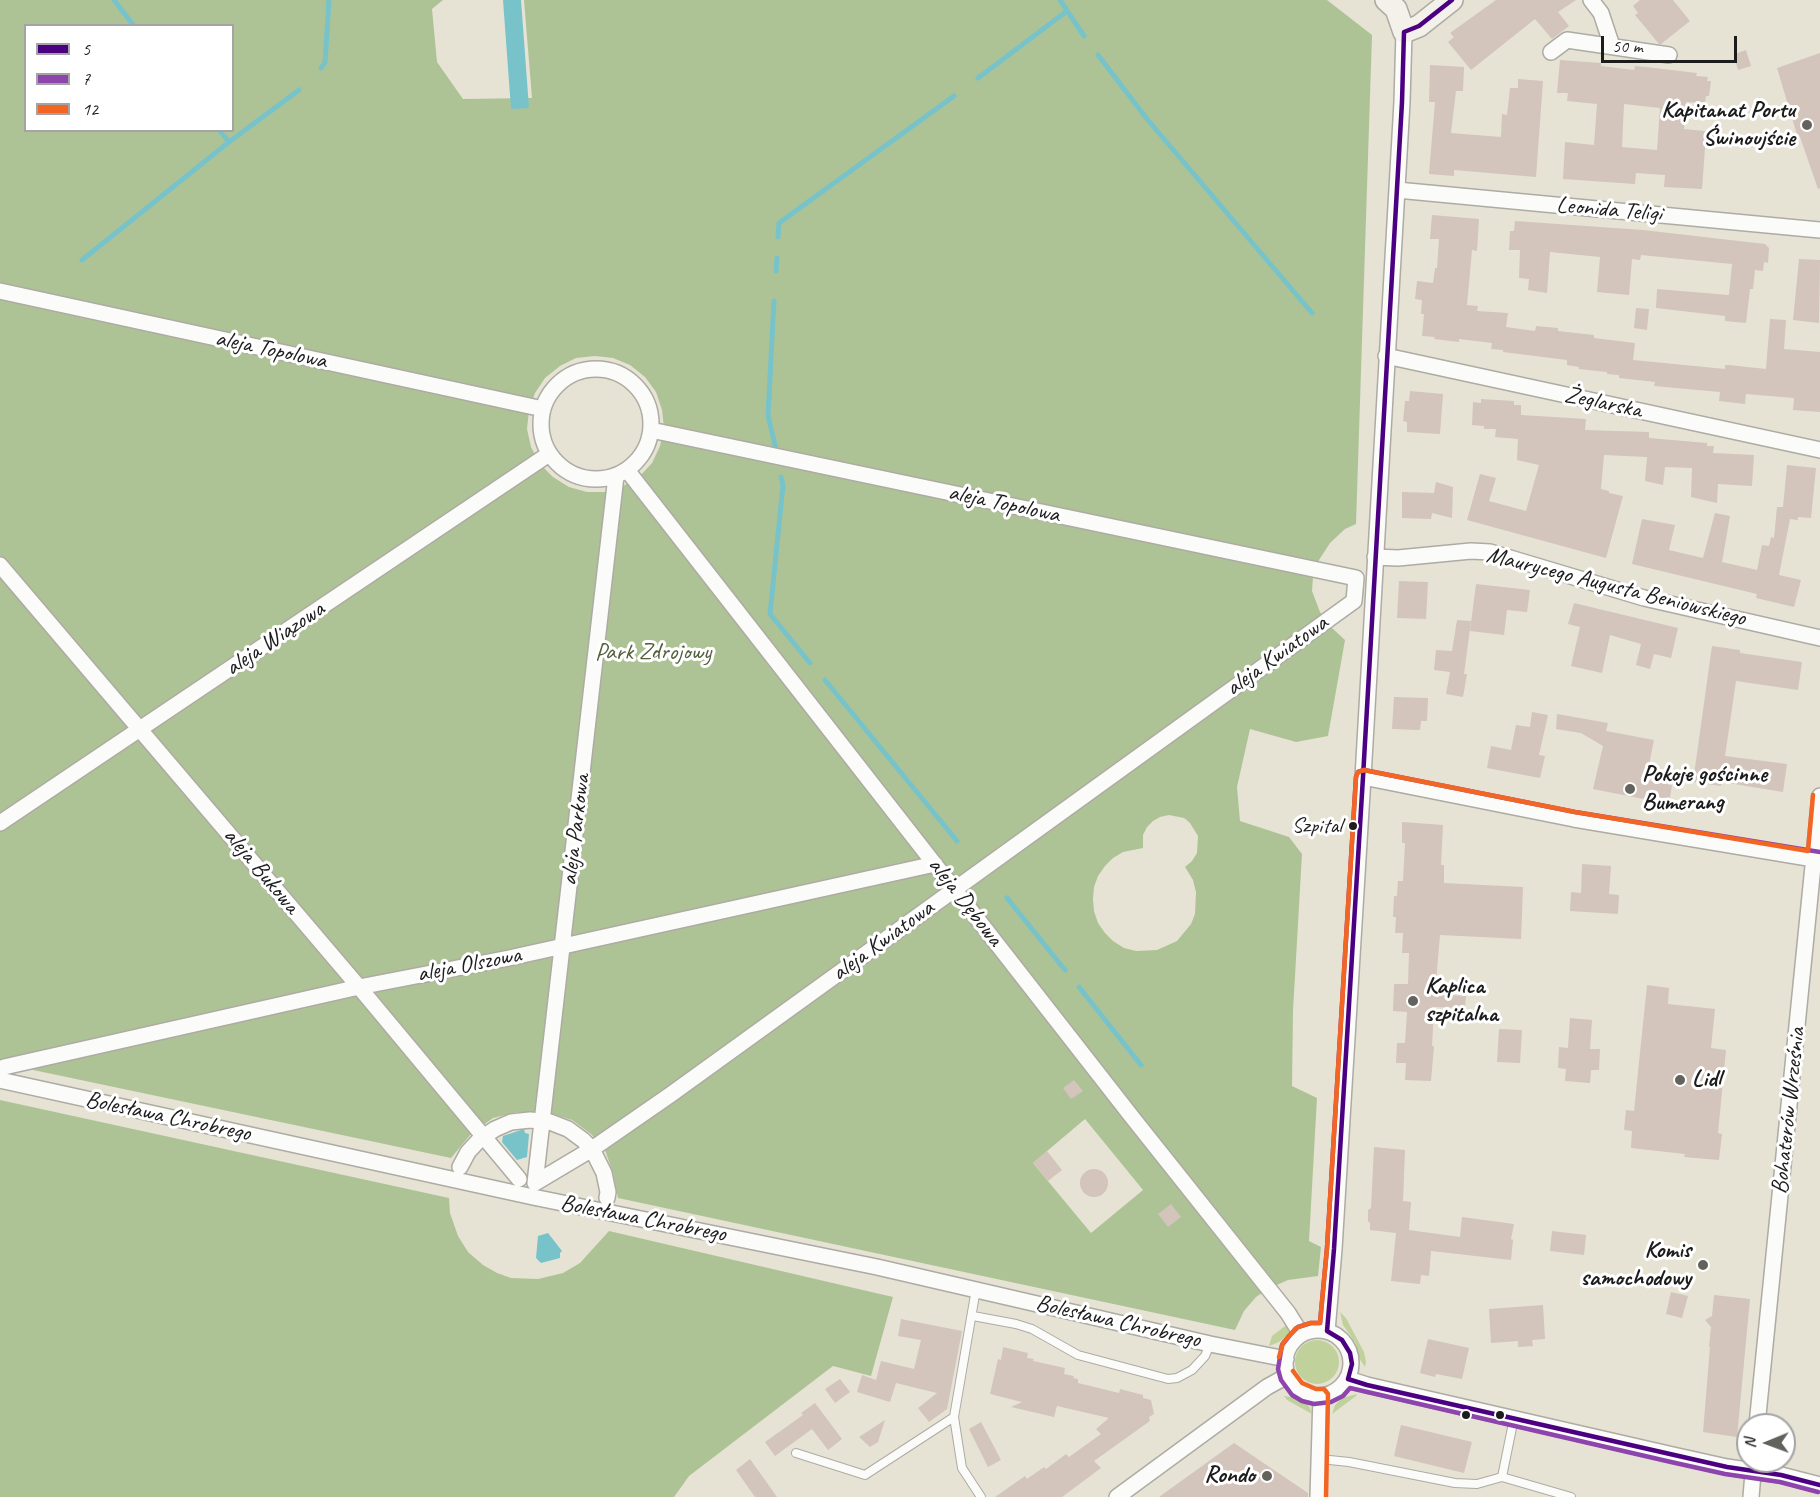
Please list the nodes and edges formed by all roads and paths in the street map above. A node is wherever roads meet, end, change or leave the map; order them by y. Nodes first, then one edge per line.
1 (1386, 0) edge
2 (1452, 0) edge
3 (1591, 0) edge
4 (1404, 32) junction
5 (1612, 46) junction
6 (1551, 52) dead end
7 (1670, 55) dead end
8 (1397, 190) junction
9 (1820, 230) edge
10 (0, 291) edge
11 (1386, 356) junction
12 (543, 409) junction
13 (651, 430) junction
14 (1820, 450) edge
15 (549, 454) junction
16 (622, 473) junction
17 (1375, 557) junction
18 (0, 565) edge
19 (1356, 578) joint
20 (1820, 638) edge
21 (141, 729) junction
22 (1363, 777) junction
23 (1820, 796) edge
24 (0, 823) edge
25 (1817, 860) edge
26 (935, 864) junction
27 (954, 889) junction
28 (562, 945) junction
29 (359, 987) junction
30 (2, 1074) edge
31 (542, 1121) junction
32 (483, 1137) junction
33 (592, 1149) junction
34 (460, 1167) dead end
35 (519, 1179) dead end
36 (536, 1183) joint
37 (608, 1198) dead end
38 (976, 1289) junction
39 (973, 1316) junction
40 (1327, 1331) junction
41 (1301, 1334) junction
42 (1210, 1344) junction
43 (1286, 1359) junction
44 (1287, 1376) junction
45 (1348, 1379) junction
46 (1321, 1396) junction
47 (1758, 1413) edge
48 (954, 1417) junction
49 (1514, 1418) junction
50 (796, 1453) dead end
51 (1320, 1459) junction
52 (1736, 1464) edge
53 (1753, 1473) edge
54 (1772, 1473) edge
55 (1502, 1477) junction
56 (1820, 1485) edge
57 (981, 1497) edge
58 (1118, 1497) edge
59 (1318, 1497) edge
60 (1571, 1497) edge
61 (1751, 1497) edge

1 - 4 street
2 - 4 street
3 - 5 street
4 - 8 street
5 - 6 street
5 - 7 street
8 - 9 street, Leonida Teligi
8 - 11 street
10 - 12 street, aleja Topolowa
11 - 14 street, Żeglarska
11 - 17 street
12 - 13 street
12 - 15 street
13 - 16 street
13 - 19 street, aleja Topolowa
15 - 16 street
15 - 21 street, aleja Wiązowa
16 - 26 street, aleja Dębowa
16 - 28 street, aleja Parkowa
17 - 20 street, Maurycego Augusta Beniowskiego
17 - 22 street
18 - 21 street, aleja Bukowa
19 - 27 street, aleja Kwiatowa
21 - 24 street, aleja Wiązowa
21 - 29 street, aleja Bukowa
22 - 25 street
22 - 40 street
23 - 25 street, Bohaterów Września
25 - 47 street, Bohaterów Września
26 - 27 street, aleja Dębowa
26 - 28 street, aleja Olszowa
27 - 33 street, aleja Kwiatowa
27 - 41 street, aleja Dębowa
28 - 29 street, aleja Olszowa
28 - 31 street, aleja Parkowa
29 - 30 street, aleja Olszowa
29 - 32 street, aleja Bukowa
30 - 38 street, Bolesława Chrobrego
31 - 32 street
31 - 33 street
31 - 36 street, aleja Parkowa
32 - 34 street
32 - 35 street, aleja Bukowa
33 - 36 street, aleja Kwiatowa
33 - 37 street
38 - 39 lane
38 - 42 street, Bolesława Chrobrego
39 - 42 lane
39 - 48 lane
40 - 41 street
40 - 45 street
41 - 43 street
42 - 43 street, Bolesława Chrobrego
43 - 44 street
44 - 46 street
44 - 58 street
45 - 46 street
45 - 49 street
46 - 51 street
48 - 50 lane
48 - 57 lane
49 - 52 street
49 - 55 lane
51 - 55 lane
51 - 59 street
53 - 61 street
54 - 56 street
55 - 60 lane

